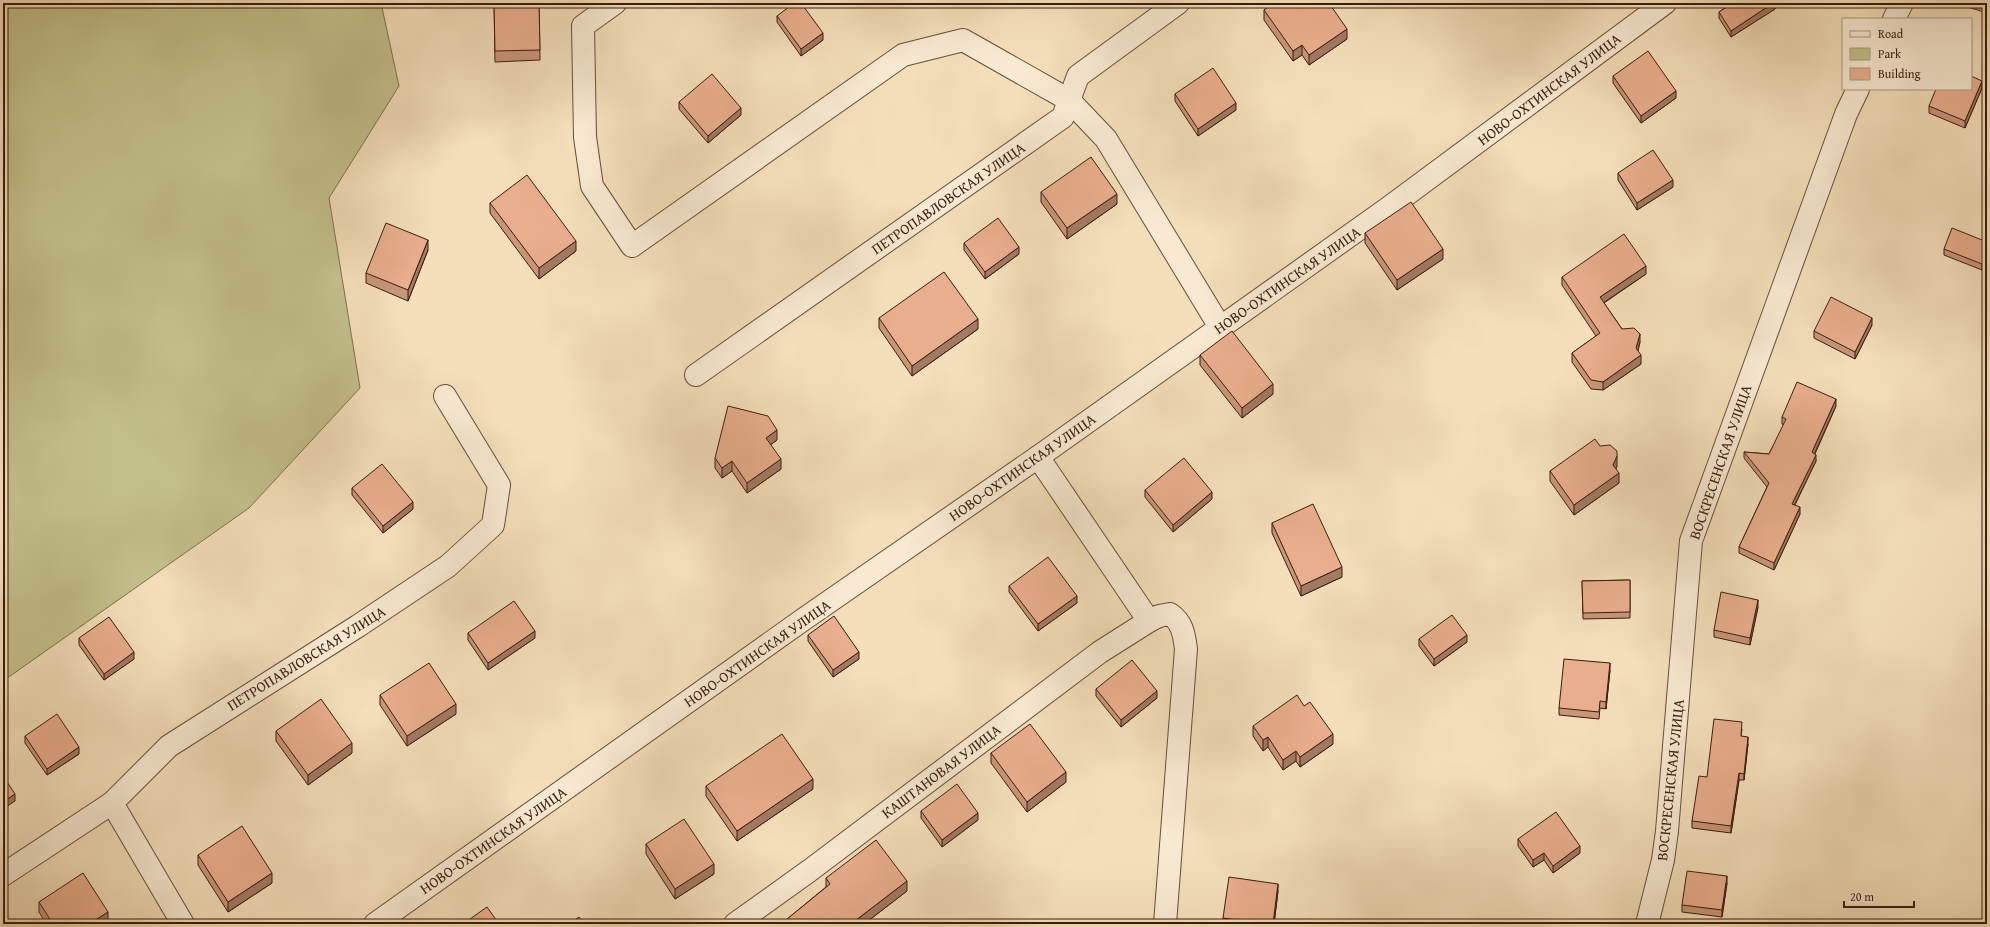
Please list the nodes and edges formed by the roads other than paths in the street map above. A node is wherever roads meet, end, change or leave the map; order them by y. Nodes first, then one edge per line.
1 (614, 3) edge
2 (1178, 3) edge
3 (1665, 3) edge
4 (1902, 3) edge
5 (1894, 18) edge
6 (1858, 90) edge
7 (1069, 100) junction
8 (1220, 327) junction
9 (696, 375) dead end
10 (445, 396) dead end
11 (1038, 457) junction
12 (1149, 621) junction
13 (112, 803) junction
14 (3, 875) edge
15 (183, 924) edge
16 (375, 924) edge
17 (734, 924) edge
18 (1165, 924) edge
19 (1647, 924) edge

1 - 7 street
2 - 7 street, ПЕТРОПАВЛОВСКАЯ УЛИЦА
3 - 8 street, НОВО-ОХТИНСКАЯ УЛИЦА
4 - 5 street
6 - 19 street, ВОСКРЕСЕНСКАЯ УЛИЦА
7 - 8 street
7 - 9 street, ПЕТРОПАВЛОВСКАЯ УЛИЦА
8 - 11 street, НОВО-ОХТИНСКАЯ УЛИЦА
10 - 13 street, ПЕТРОПАВЛОВСКАЯ УЛИЦА
11 - 12 street
11 - 16 street, НОВО-ОХТИНСКАЯ УЛИЦА
12 - 17 street, КАШТАНОВАЯ УЛИЦА
12 - 18 street, КАШТАНОВАЯ УЛИЦА
13 - 14 street, ПЕТРОПАВЛОВСКАЯ УЛИЦА
13 - 15 street

